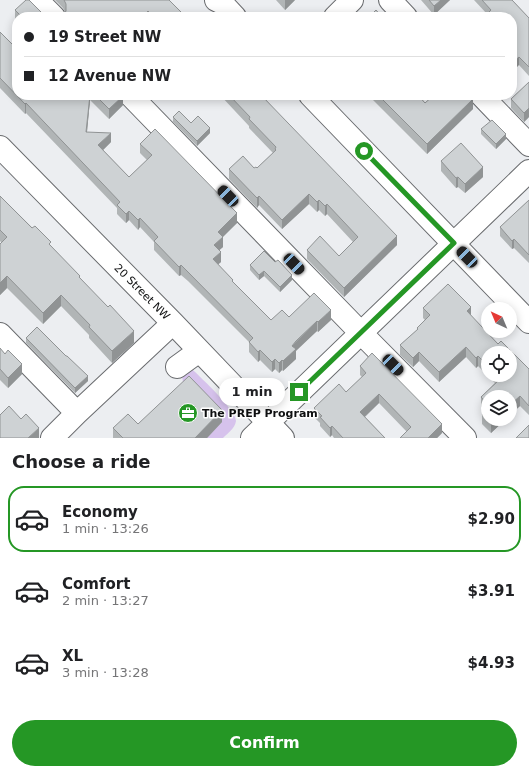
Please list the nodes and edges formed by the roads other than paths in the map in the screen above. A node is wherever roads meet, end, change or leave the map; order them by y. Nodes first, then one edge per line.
1 (38, 0) edge
2 (352, 0) edge
3 (390, 0) edge
4 (49, 12) edge
5 (340, 12) edge
6 (401, 12) edge
7 (135, 100) edge
8 (315, 100) edge
9 (486, 100) edge
10 (529, 145) edge
11 (0, 147) edge
12 (529, 171) edge
13 (454, 243) junction
14 (529, 322) edge
15 (172, 323) junction
16 (361, 333) junction
17 (0, 334) edge
18 (199, 351) junction
19 (177, 366) dead end
20 (89, 407) junction
21 (268, 422) junction
22 (61, 434) edge
23 (252, 438) edge
24 (283, 438) edge
25 (465, 438) edge

1 - 4 street
2 - 5 street
3 - 6 street
7 - 16 street
8 - 13 street
9 - 10 street
11 - 15 street, 20 Street NW
12 - 13 street
13 - 14 street
13 - 16 street
15 - 18 street, 20 Street NW
15 - 20 street
16 - 21 street
16 - 25 street
17 - 20 street
18 - 19 street
18 - 21 street, 20 Street NW
20 - 22 street
21 - 23 street
21 - 24 street, 20 Street NW

